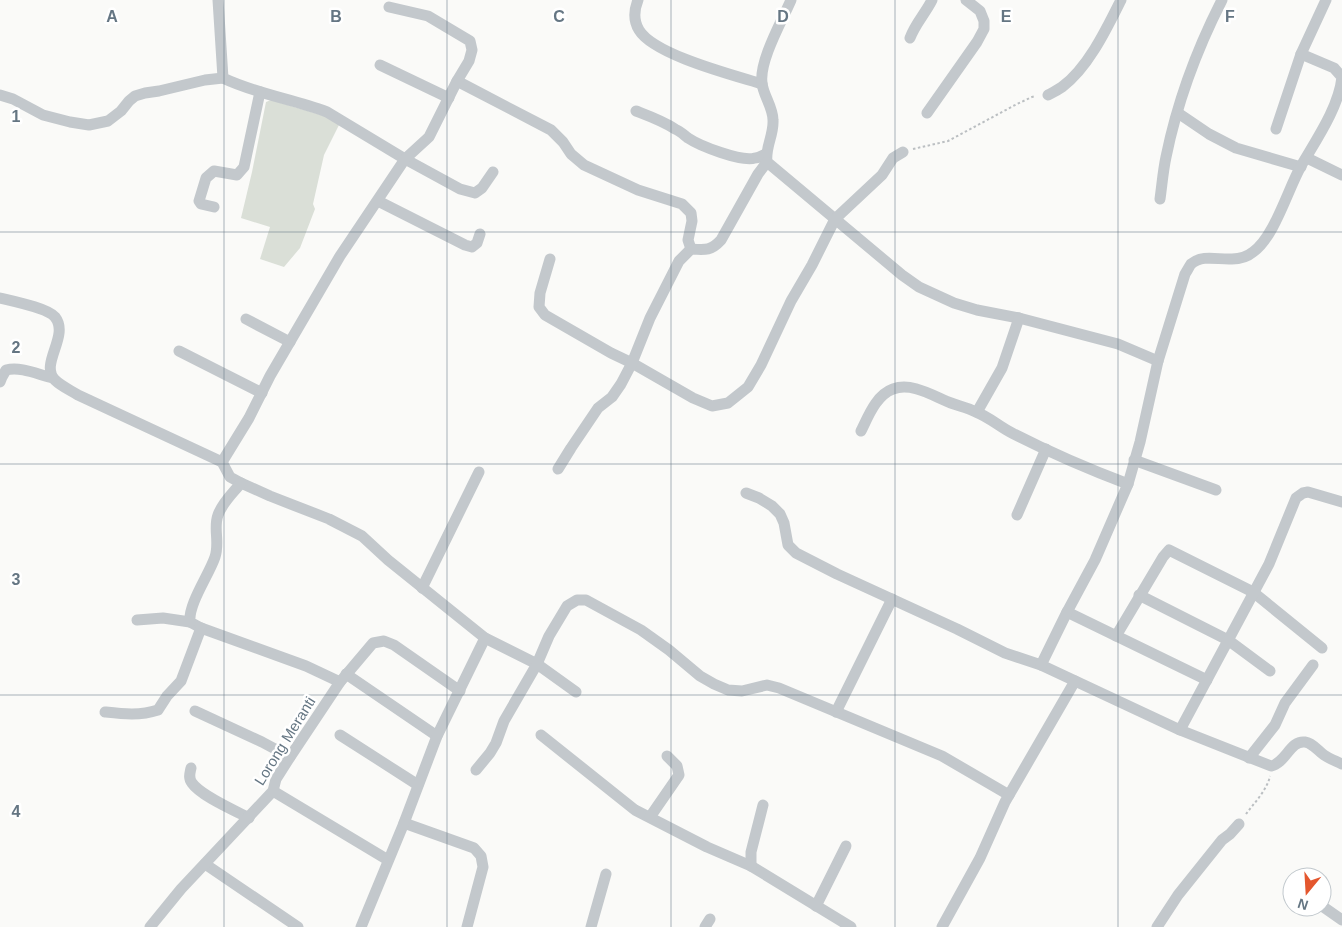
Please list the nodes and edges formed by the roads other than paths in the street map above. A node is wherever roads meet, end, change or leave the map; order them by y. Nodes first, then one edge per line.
1 (218, 0) edge
2 (638, 0) edge
3 (792, 0) edge
4 (932, 0) edge
5 (966, 0) edge
6 (1121, 0) edge
7 (1222, 0) edge
8 (1326, 0) edge
9 (389, 7) dead end
10 (910, 38) dead end
11 (1301, 54) junction
12 (380, 65) dead end
13 (223, 78) junction
14 (457, 81) junction
15 (762, 84) junction
16 (260, 92) junction
17 (1048, 94) road end
18 (0, 95) edge
19 (449, 98) junction
20 (636, 111) dead end
21 (927, 113) dead end
22 (1178, 113) junction
23 (1276, 129) dead end
24 (903, 152) road end
25 (767, 158) junction
26 (404, 159) junction
27 (1304, 162) junction
28 (493, 172) dead end
29 (1342, 176) edge
30 (1160, 199) dead end
31 (378, 201) junction
32 (214, 207) dead end
33 (835, 219) junction
34 (480, 234) dead end
35 (691, 249) junction
36 (550, 259) dead end
37 (0, 298) edge
38 (1018, 318) junction
39 (246, 319) dead end
40 (290, 342) junction
41 (179, 351) dead end
42 (1158, 361) junction
43 (632, 364) junction
44 (53, 378) junction
45 (0, 382) edge
46 (262, 393) junction
47 (977, 412) junction
48 (860, 430) dead end
49 (1046, 449) junction
50 (1134, 460) junction
51 (222, 462) junction
52 (558, 469) dead end
53 (479, 472) dead end
54 (241, 483) junction
55 (1128, 484) junction
56 (1216, 490) dead end
57 (746, 493) dead end
58 (1342, 502) edge
59 (1017, 515) dead end
60 (422, 588) junction
61 (1253, 592) junction
62 (1139, 595) junction
63 (892, 599) junction
64 (1067, 612) junction
65 (137, 620) dead end
66 (190, 622) junction
67 (201, 628) junction
68 (1116, 636) junction
69 (485, 638) junction
70 (1228, 640) junction
71 (1322, 648) dead end
72 (537, 664) junction
73 (1041, 665) junction
74 (1313, 666) dead end
75 (1270, 671) dead end
76 (343, 678) junction
77 (1207, 680) junction
78 (1075, 681) junction
79 (460, 691) junction
80 (576, 692) dead end
81 (195, 711) dead end
82 (105, 712) dead end
83 (836, 712) junction
84 (1180, 730) junction
85 (340, 735) dead end
86 (437, 736) junction
87 (541, 736) dead end
88 (666, 756) dead end
89 (290, 757) junction
90 (1249, 758) junction
91 (1342, 764) edge
92 (191, 768) dead end
93 (476, 770) dead end
94 (418, 784) junction
95 (273, 792) junction
96 (1009, 795) junction
97 (763, 805) dead end
98 (650, 817) junction
99 (249, 818) junction
100 (404, 823) junction
101 (1238, 824) road end
102 (846, 846) dead end
103 (388, 860) junction
104 (205, 864) junction
105 (751, 866) junction
106 (606, 874) dead end
107 (816, 906) junction
108 (150, 927) edge
109 (298, 927) edge
110 (361, 927) edge
111 (467, 927) edge
112 (591, 927) edge
113 (851, 927) edge
114 (942, 927) edge
115 (1157, 927) edge

1 - 13 street
2 - 15 street
3 - 15 street
4 - 10 street
5 - 21 street
6 - 17 street
7 - 22 street
8 - 11 street
9 - 14 street
11 - 23 street
11 - 27 street
12 - 19 street
13 - 16 street
13 - 18 street
14 - 19 street
14 - 35 street
15 - 25 street
16 - 26 street
16 - 32 street
19 - 26 street
20 - 25 street
22 - 27 street
22 - 30 street
24 - 33 street
25 - 33 street
25 - 35 street
26 - 28 street
26 - 31 street
27 - 29 street
27 - 42 street
31 - 34 street
31 - 40 street
33 - 38 street
33 - 43 street
35 - 43 street
36 - 43 street
37 - 44 street
38 - 42 street
38 - 47 street
39 - 40 street
40 - 46 street
41 - 46 street
42 - 50 street
43 - 52 street
44 - 45 street
44 - 51 street
46 - 51 street
47 - 48 street
47 - 49 street
49 - 55 street
49 - 59 street
50 - 55 street
50 - 56 street
51 - 54 street
53 - 60 street
54 - 60 street
54 - 66 street
55 - 64 street
57 - 63 street
58 - 61 street
60 - 69 street
61 - 62 street
61 - 70 street
61 - 71 street
62 - 68 street
62 - 70 street
63 - 73 street
63 - 83 street
64 - 68 street
64 - 73 street
65 - 66 street
66 - 67 street
67 - 76 street
67 - 82 street
68 - 77 street
69 - 72 street
69 - 79 street
70 - 75 street
70 - 77 street
72 - 80 street
72 - 83 street
72 - 93 street
73 - 78 street
74 - 90 street
76 - 79 street, Lorong Meranti
76 - 86 street
76 - 89 street, Lorong Meranti
77 - 84 street
78 - 84 street
78 - 96 street
79 - 86 street
81 - 89 street
83 - 96 street
84 - 90 street
85 - 94 street
86 - 94 street
87 - 98 street
88 - 98 street
89 - 95 street, Lorong Meranti
90 - 91 street
92 - 99 street
94 - 100 street
95 - 99 street, Lorong Meranti
95 - 103 street
96 - 114 street
97 - 105 street
98 - 105 street
99 - 104 street, Lorong Meranti
100 - 103 street
100 - 111 street
101 - 115 street
102 - 107 street
103 - 110 street
104 - 108 street, Lorong Meranti
104 - 109 street
105 - 107 street
106 - 112 street
107 - 113 street

